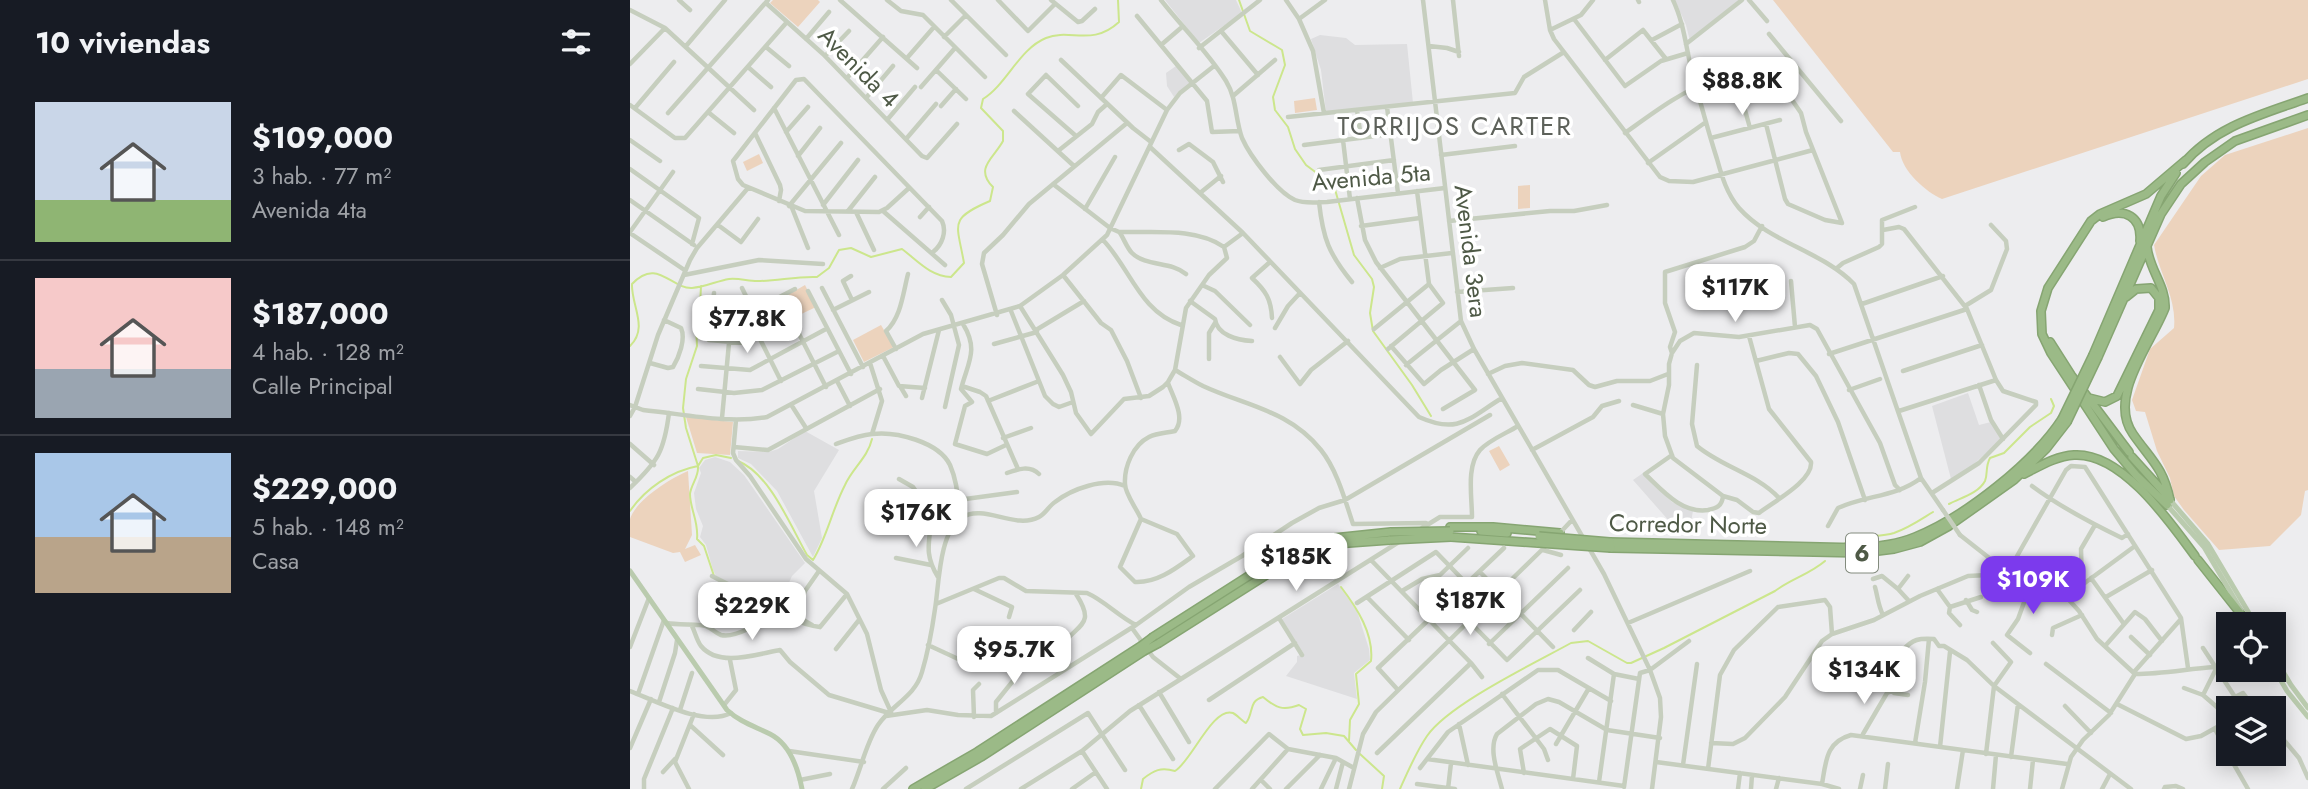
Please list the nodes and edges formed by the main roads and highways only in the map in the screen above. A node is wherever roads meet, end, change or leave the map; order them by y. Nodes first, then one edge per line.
1 (2308, 98) edge
2 (2308, 115) edge
3 (2186, 160) junction
4 (2143, 245) junction
5 (2123, 300) junction
6 (2096, 356) junction
7 (2089, 398) junction
8 (2064, 420) junction
9 (2014, 480) junction
10 (2169, 503) junction
11 (1450, 532) junction
12 (1560, 533) road end
13 (1391, 534) junction
14 (1611, 545) junction
15 (630, 571) edge
16 (2239, 612) edge
17 (2241, 612) edge
18 (2248, 612) edge
19 (1156, 640) junction
20 (1143, 648) junction
21 (2286, 677) edge
22 (2282, 682) edge
23 (2308, 708) edge
24 (2308, 718) edge
25 (802, 789) edge
26 (913, 789) edge
27 (925, 789) edge

1 - 3 highway, Corredor Norte / 6
2 - 4 highway, Corredor Norte / 6
3 - 4 highway, Corredor Norte / 6
3 - 10 highway
4 - 5 highway, Corredor Norte / 6
4 - 6 highway, Corredor Norte / 6
4 - 7 highway
4 - 10 highway
5 - 6 highway, Corredor Norte / 6
5 - 7 highway
6 - 8 highway, Corredor Norte / 6, bridge
7 - 10 highway
8 - 9 highway, Corredor Norte / 6
8 - 14 highway, Corredor Norte / 6
9 - 14 highway, Corredor Norte / 6
9 - 16 highway
10 - 17 main road
10 - 18 main road
11 - 12 highway
11 - 13 highway, Corredor Norte / 6, bridge
11 - 14 highway, Corredor Norte / 6, bridge
13 - 19 highway, Corredor Norte / 6
13 - 19 highway, Corredor Norte / 6
15 - 25 main road
19 - 20 highway, Corredor Norte / 6, bridge
20 - 26 highway, Corredor Norte / 6
20 - 27 highway, Corredor Norte / 6
21 - 23 main road
22 - 24 main road

